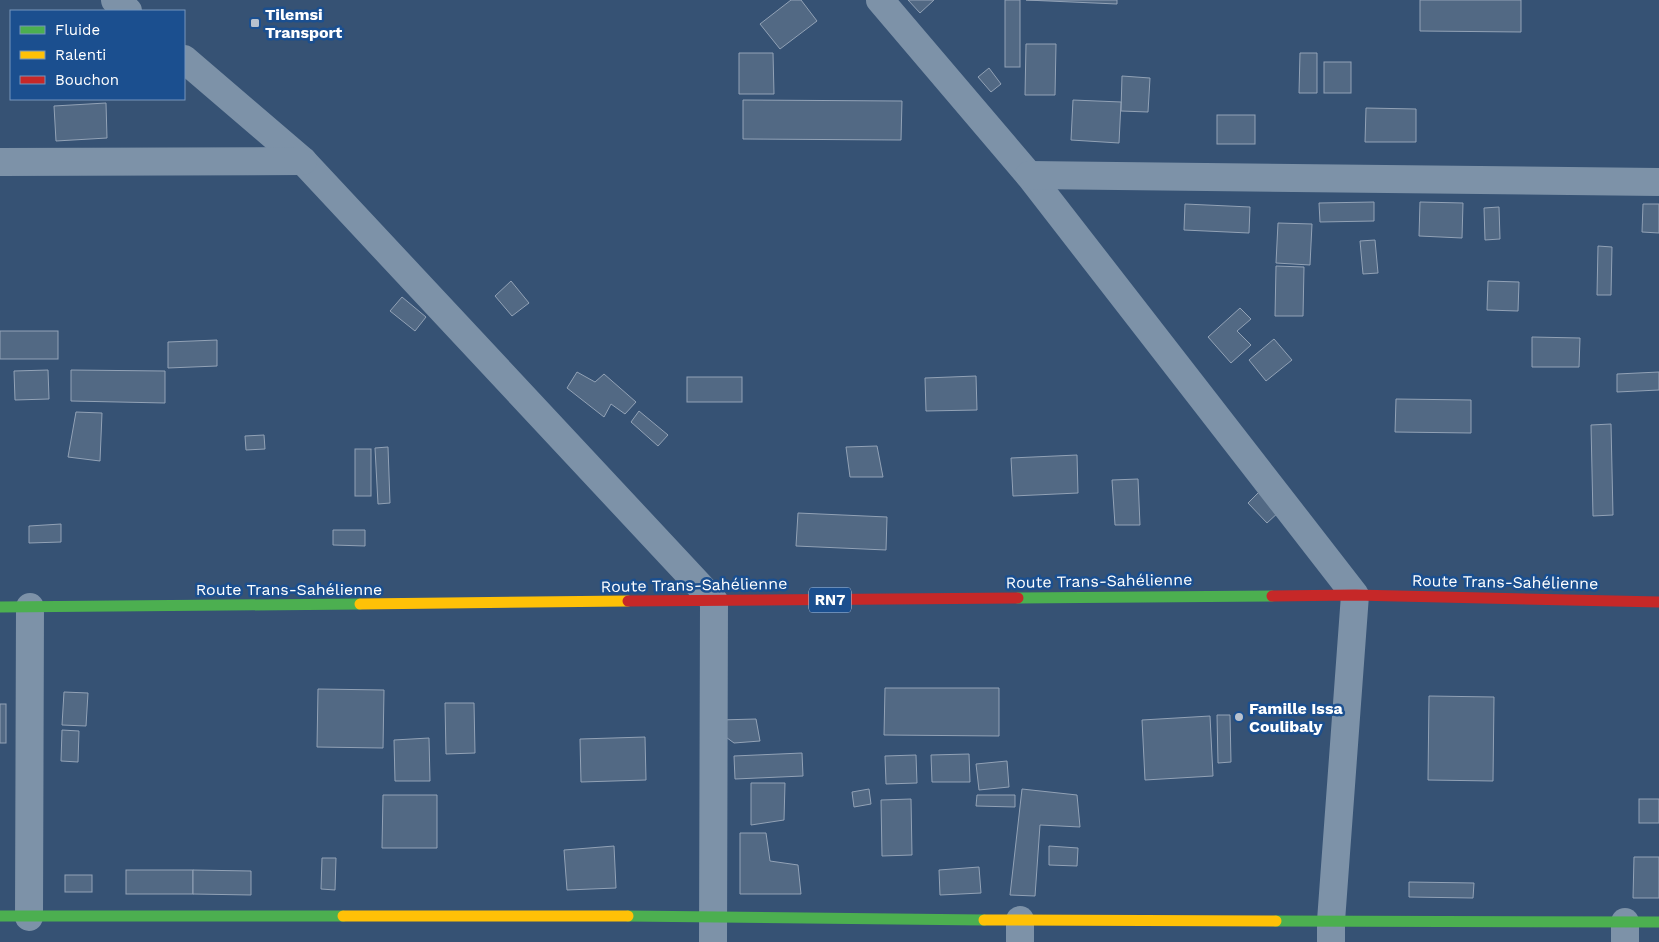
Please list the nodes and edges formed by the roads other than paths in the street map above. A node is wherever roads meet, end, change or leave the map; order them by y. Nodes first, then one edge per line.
1 (115, 0) edge
2 (880, 0) edge
3 (127, 10) edge
4 (185, 60) edge
5 (303, 161) junction
6 (0, 162) edge
7 (1029, 175) junction
8 (1659, 182) edge
9 (1356, 595) junction
10 (714, 601) junction
11 (1659, 602) edge
12 (0, 607) edge
13 (30, 607) junction
14 (0, 916) edge
15 (29, 916) junction
16 (1659, 922) edge
17 (713, 929) edge
18 (1020, 931) edge
19 (1331, 932) edge
20 (1625, 932) edge

1 - 3 street
2 - 7 street
4 - 5 street
5 - 6 street
5 - 10 street
7 - 8 street
7 - 9 street
9 - 10 main road, Route Trans-Sahélienne / RN7
9 - 11 main road, Route Trans-Sahélienne / RN7
9 - 19 street
10 - 13 main road, Route Trans-Sahélienne / RN7
10 - 17 street
12 - 13 main road, Route Trans-Sahélienne / RN7
13 - 15 street
14 - 15 main road
15 - 17 main road
16 - 20 main road
17 - 18 main road
18 - 19 main road
19 - 20 main road

